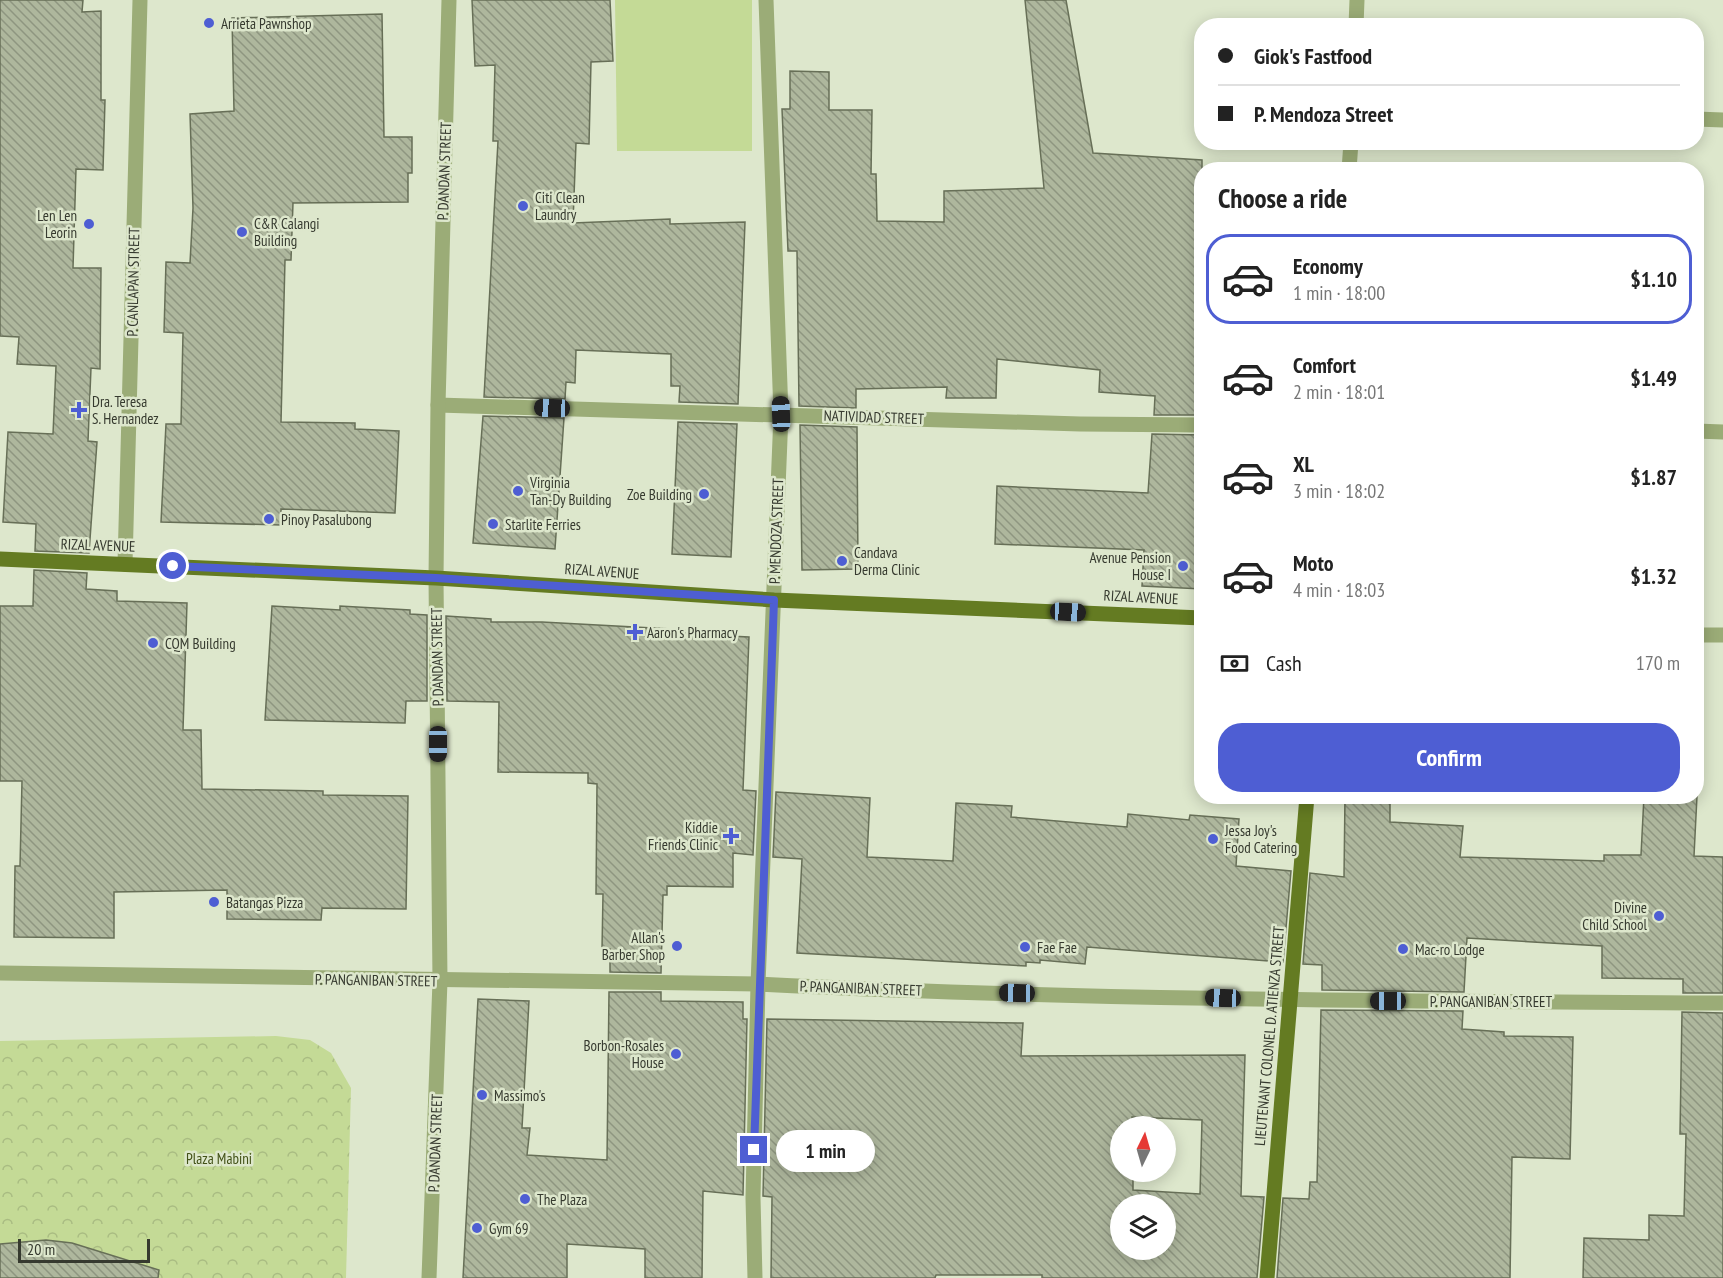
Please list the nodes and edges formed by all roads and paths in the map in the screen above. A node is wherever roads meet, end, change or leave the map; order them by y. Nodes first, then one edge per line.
1 (140, 0) edge
2 (450, 0) edge
3 (766, 0) edge
4 (1357, 0) edge
5 (1356, 18) edge
6 (1704, 119) edge
7 (1723, 120) edge
8 (438, 405) junction
9 (781, 414) junction
10 (1194, 424) edge
11 (1704, 431) edge
12 (1723, 432) edge
13 (0, 560) edge
14 (125, 564) junction
15 (436, 578) junction
16 (774, 600) junction
17 (1194, 618) edge
18 (1704, 635) edge
19 (1723, 636) edge
20 (1306, 804) edge
21 (0, 973) edge
22 (441, 981) junction
23 (758, 984) junction
24 (1292, 1000) junction
25 (1723, 1003) edge
26 (429, 1278) edge
27 (755, 1278) edge
28 (1267, 1278) edge

1 - 14 street, P. CANLAPAN STREET
2 - 8 street, P. DANDAN STREET
3 - 9 street, P. MENDOZA STREET
4 - 5 street
6 - 7 street
8 - 9 street, NATIVIDAD STREET
8 - 15 street, P. DANDAN STREET
9 - 10 street, NATIVIDAD STREET
9 - 16 street, P. MENDOZA STREET
11 - 12 street
13 - 14 main road, RIZAL AVENUE
14 - 15 main road, RIZAL AVENUE
15 - 16 main road, RIZAL AVENUE
15 - 22 street, P. DANDAN STREET
16 - 17 main road, RIZAL AVENUE
16 - 23 street, P. MENDOZA STREET
18 - 19 street
20 - 24 main road, LIEUTENANT COLONEL D. ATIENZA STREET
21 - 22 street, P. PANGANIBAN STREET
22 - 23 street, P. PANGANIBAN STREET
22 - 26 street, P. DANDAN STREET
23 - 24 street, P. PANGANIBAN STREET
23 - 27 street, P. MENDOZA STREET
24 - 25 street, P. PANGANIBAN STREET
24 - 28 main road, LIEUTENANT COLONEL D. ATIENZA STREET

